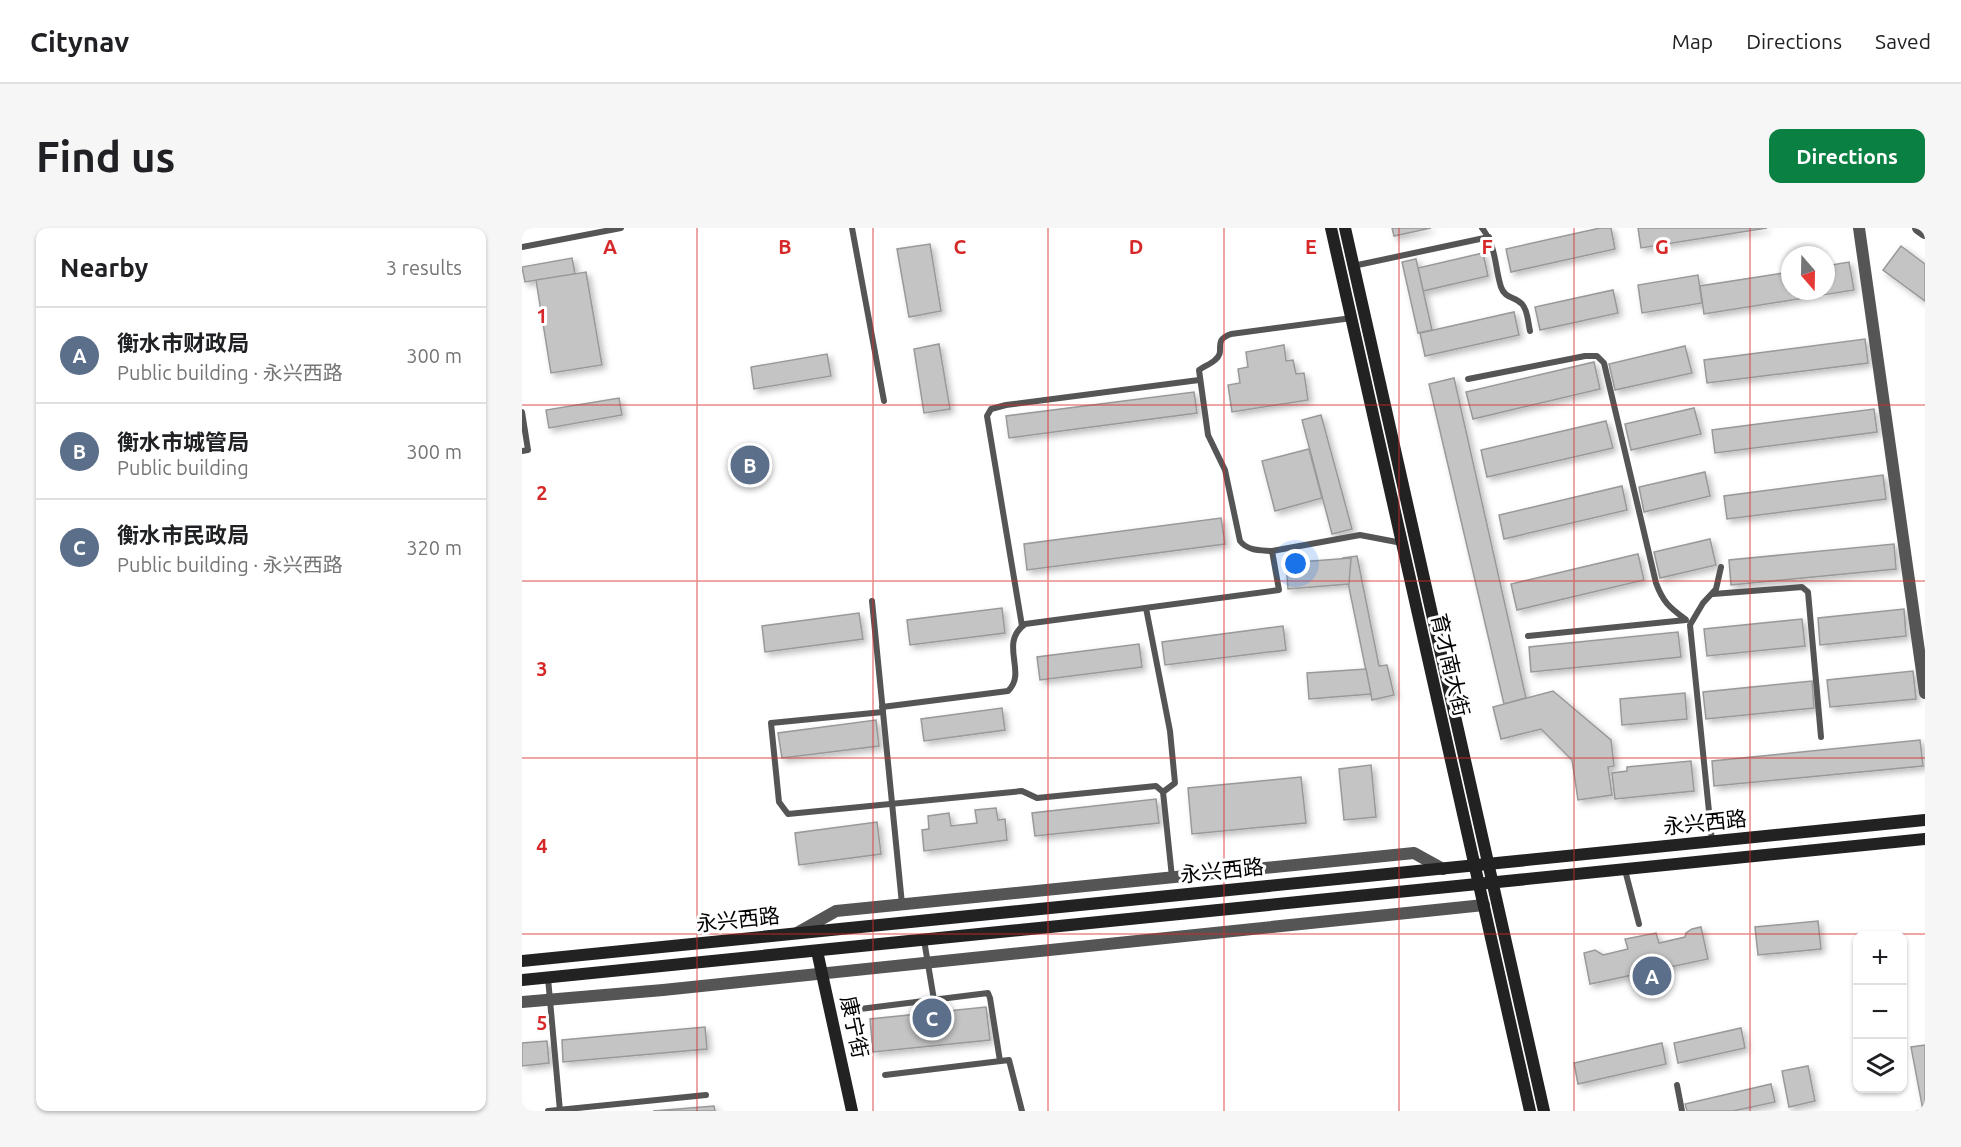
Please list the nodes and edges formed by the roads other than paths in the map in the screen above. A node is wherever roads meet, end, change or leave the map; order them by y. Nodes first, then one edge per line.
1 (621, 228) edge
2 (852, 228) edge
3 (1331, 228) edge
4 (1345, 228) edge
5 (1482, 228) edge
6 (1859, 228) edge
7 (1918, 228) edge
8 (1925, 233) edge
9 (1489, 237) junction
10 (522, 247) edge
11 (1353, 266) junction
12 (1352, 318) junction
13 (1530, 331) dead end
14 (1468, 379) dead end
15 (1199, 380) junction
16 (884, 401) dead end
17 (522, 412) edge
18 (522, 451) edge
19 (1402, 543) junction
20 (1272, 551) junction
21 (1721, 567) dead end
22 (1713, 594) junction
23 (872, 601) dead end
24 (1146, 608) junction
25 (1684, 619) junction
26 (1690, 625) junction
27 (1022, 626) junction
28 (1527, 636) dead end
29 (1925, 693) edge
30 (883, 709) junction
31 (1821, 737) dead end
32 (1163, 792) junction
33 (892, 804) junction
34 (1925, 820) edge
35 (1925, 839) edge
36 (1712, 842) junction
37 (1488, 864) junction
38 (1475, 865) junction
39 (1443, 869) junction
40 (1625, 870) junction
41 (1172, 878) junction
42 (1492, 883) junction
43 (1479, 885) junction
44 (902, 905) junction
45 (1484, 905) junction
46 (1639, 924) dead end
47 (797, 933) junction
48 (924, 940) junction
49 (817, 951) junction
50 (522, 961) edge
51 (928, 963) junction
52 (822, 974) junction
53 (548, 978) junction
54 (522, 980) edge
55 (550, 1000) junction
56 (934, 1000) junction
57 (522, 1002) edge
58 (860, 1009) dead end
59 (1000, 1061) junction
60 (885, 1076) dead end
61 (1677, 1085) dead end
62 (706, 1095) dead end
63 (560, 1110) edge
64 (548, 1111) edge
65 (852, 1111) edge
66 (1022, 1111) edge
67 (1530, 1111) edge
68 (1544, 1111) edge
69 (1682, 1111) edge

1 - 10 lane
2 - 16 lane
3 - 12 main road, 育才南大街
4 - 11 main road, 育才南大街
5 - 9 lane
6 - 29 street
7 - 8 street
9 - 11 lane
9 - 13 lane
11 - 37 main road, 育才南大街
12 - 15 lane
12 - 19 main road, 育才南大街
14 - 25 lane
15 - 20 lane
15 - 27 lane
17 - 18 lane
19 - 20 lane
19 - 38 main road, 育才南大街
20 - 24 lane
21 - 22 lane
22 - 26 lane
22 - 31 lane
23 - 30 lane
24 - 27 lane
24 - 32 lane
25 - 26 lane
25 - 28 lane
26 - 36 lane
27 - 30 lane
30 - 33 lane
30 - 33 lane
32 - 33 lane
32 - 41 lane
33 - 44 lane
34 - 36 main road, 永兴西路
35 - 40 main road, 永兴西路
36 - 37 main road, 永兴西路
37 - 38 main road, 永兴西路
37 - 42 main road, 育才南大街
38 - 39 main road, 永兴西路
38 - 43 main road, 育才南大街
39 - 41 street
39 - 47 main road, 永兴西路
40 - 42 main road, 永兴西路
40 - 46 lane
41 - 44 street
42 - 43 main road, 永兴西路
42 - 68 main road, 育才南大街
43 - 45 main road, 育才南大街
43 - 48 main road, 永兴西路
44 - 47 street
45 - 51 street
45 - 67 main road, 育才南大街
47 - 50 main road, 永兴西路
48 - 49 main road, 永兴西路
48 - 51 lane
49 - 52 main road, 康宁街
49 - 53 main road, 永兴西路
51 - 52 street
51 - 56 lane
52 - 55 street
52 - 65 main road, 康宁街
53 - 54 main road, 永兴西路
53 - 55 lane
55 - 57 street
55 - 63 lane
56 - 58 lane
56 - 59 lane
59 - 60 lane
59 - 66 lane
61 - 69 lane
62 - 63 lane
63 - 64 lane

